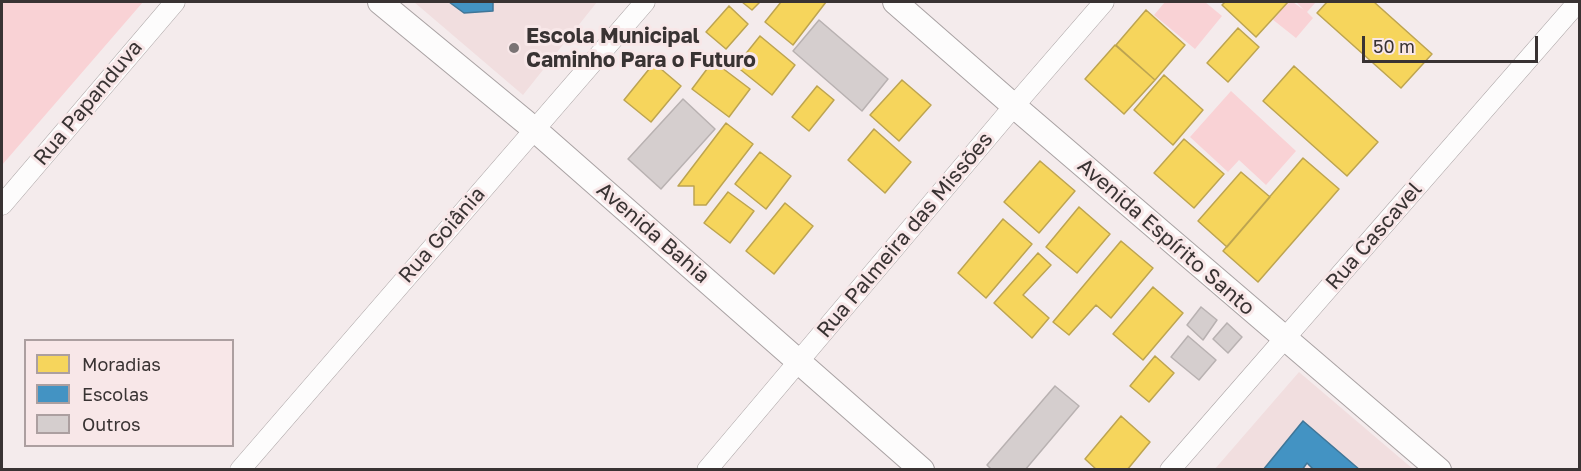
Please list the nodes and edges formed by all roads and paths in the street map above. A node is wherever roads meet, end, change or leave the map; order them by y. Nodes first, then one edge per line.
1 (175, 2) edge
2 (380, 2) edge
3 (645, 2) edge
4 (896, 2) edge
5 (1104, 2) edge
6 (1578, 2) edge
7 (1014, 106) junction
8 (534, 129) junction
9 (2, 205) edge
10 (1285, 339) junction
11 (799, 362) junction
12 (240, 470) edge
13 (707, 470) edge
14 (922, 470) edge
15 (1170, 470) edge
16 (1438, 470) edge

1 - 9 street, Rua Papanduva
2 - 8 street, Avenida Bahia
3 - 8 street, Rua Goiânia
4 - 7 street, Avenida Espírito Santo
5 - 7 street, Rua Palmeira das Missões
6 - 10 street, Rua Cascavel
7 - 10 street, Avenida Espírito Santo
7 - 11 street, Rua Palmeira das Missões
8 - 11 street, Avenida Bahia
8 - 12 street, Rua Goiânia
10 - 15 street, Rua Cascavel
10 - 16 street, Avenida Espírito Santo
11 - 13 street, Rua Palmeira das Missões
11 - 14 street, Avenida Bahia

